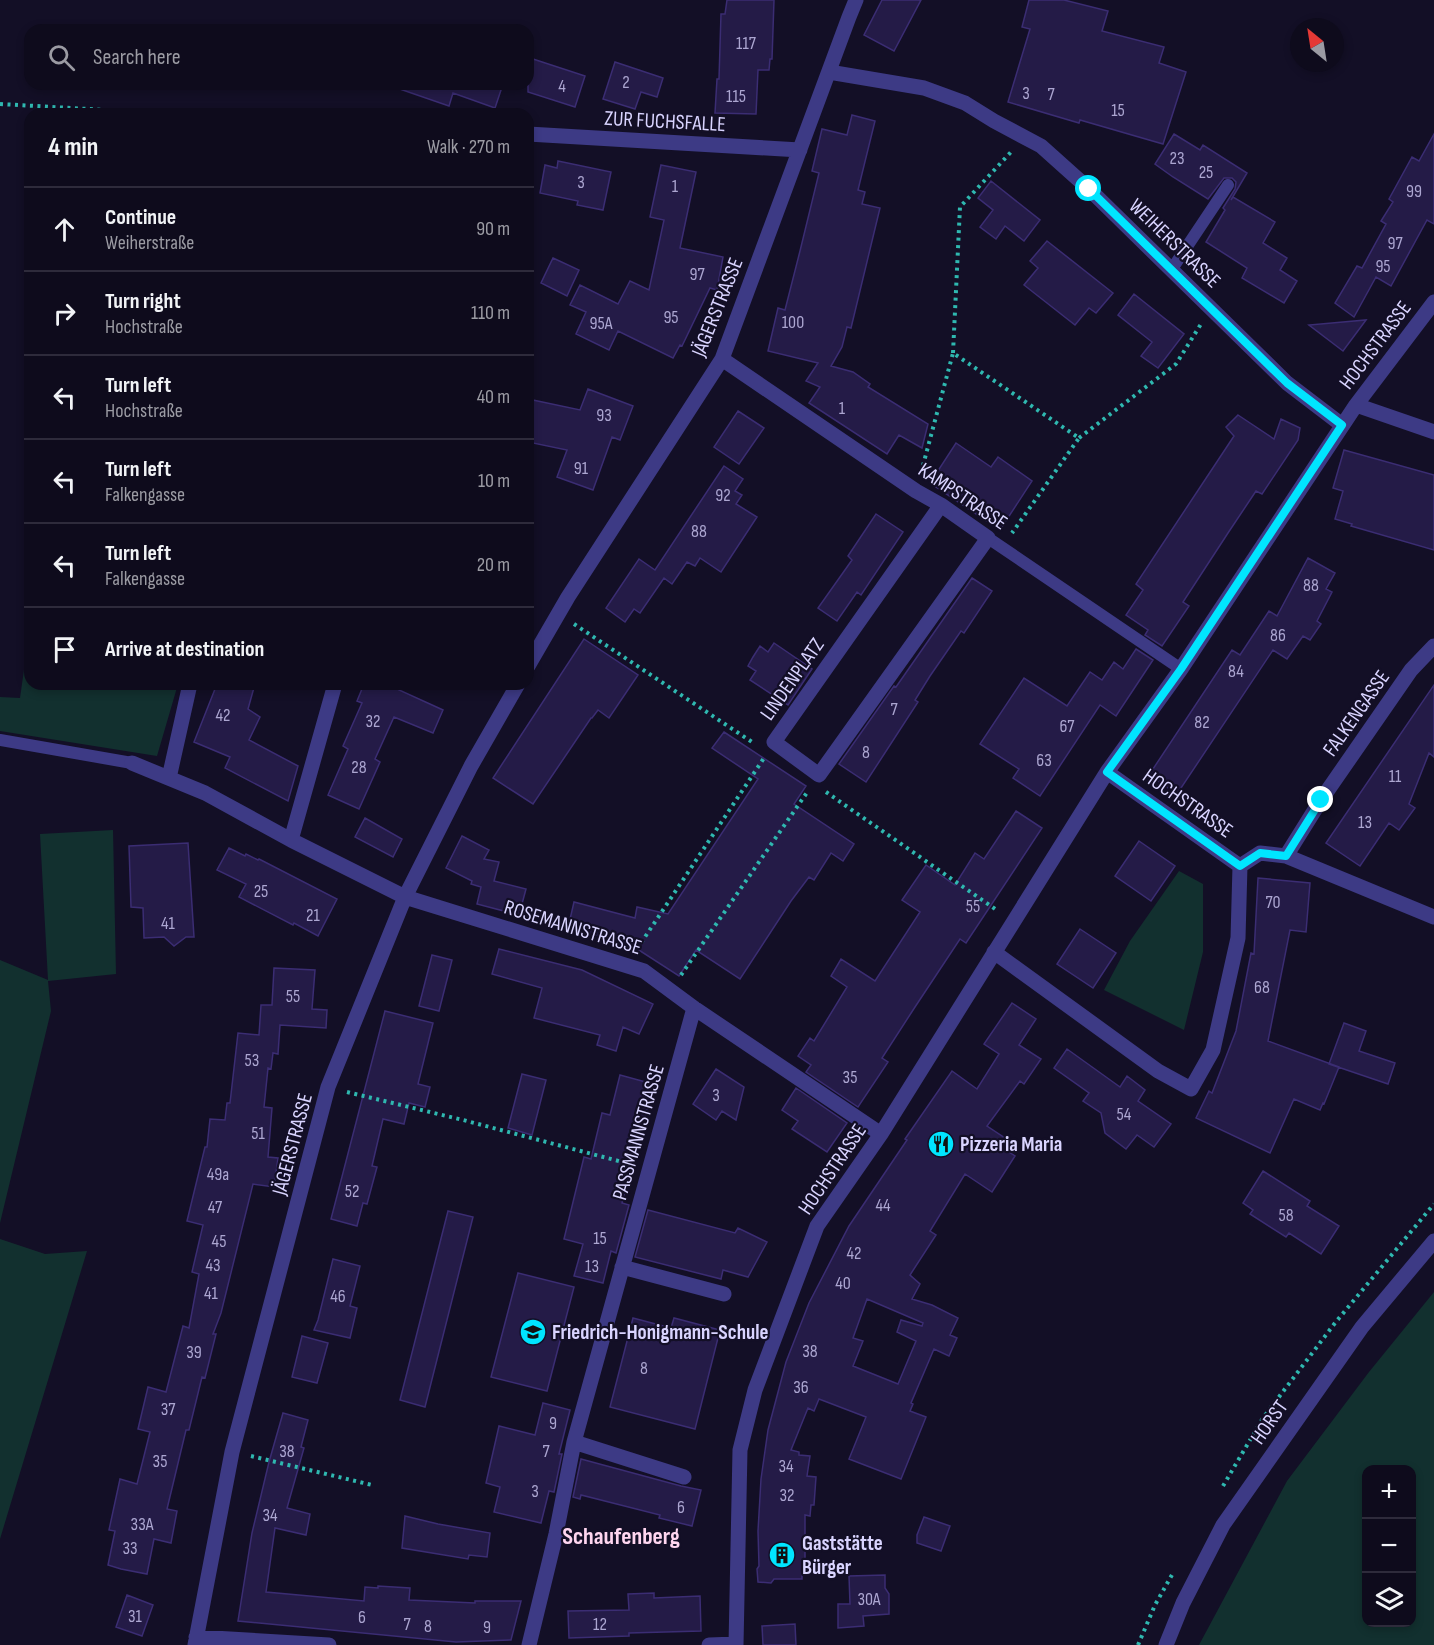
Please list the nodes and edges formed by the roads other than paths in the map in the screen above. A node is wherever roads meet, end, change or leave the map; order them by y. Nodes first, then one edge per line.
1 (856, 0) edge
2 (829, 72) junction
3 (534, 134) edge
4 (800, 150) junction
5 (1228, 185) dead end
6 (1172, 269) junction
7 (1434, 302) edge
8 (722, 359) junction
9 (1356, 405) junction
10 (1342, 425) junction
11 (1434, 432) edge
12 (941, 505) junction
13 (988, 538) junction
14 (1434, 646) edge
15 (534, 656) edge
16 (1181, 669) junction
17 (189, 690) edge
18 (333, 690) edge
19 (515, 690) edge
20 (0, 740) edge
21 (132, 763) joint
22 (1107, 772) junction
23 (169, 778) junction
24 (291, 840) junction
25 (1286, 856) junction
26 (1240, 866) junction
27 (405, 897) junction
28 (1434, 917) edge
29 (994, 952) junction
30 (694, 1008) junction
31 (881, 1134) junction
32 (1434, 1241) edge
33 (622, 1267) junction
34 (724, 1294) dead end
35 (574, 1442) junction
36 (684, 1477) dead end
37 (196, 1641) edge
38 (736, 1644) edge
39 (329, 1645) edge
40 (529, 1645) edge
41 (709, 1645) edge
42 (1166, 1645) edge

1 - 2 street, JÄGERSTRASSE
2 - 4 street, JÄGERSTRASSE
2 - 6 street, WEIHERSTRASSE
3 - 4 street, ZUR FUCHSFALLE
4 - 8 street, JÄGERSTRASSE
5 - 6 lane
6 - 10 street, WEIHERSTRASSE
7 - 9 street, HOCHSTRASSE
8 - 12 street, KAMPSTRASSE
8 - 15 street, JÄGERSTRASSE
9 - 10 street, HOCHSTRASSE
9 - 11 street
10 - 16 street, HOCHSTRASSE
12 - 13 street, KAMPSTRASSE
12 - 13 street, LINDENPLATZ
13 - 16 lane, KAMPSTRASSE
14 - 25 street, FALKENGASSE
16 - 22 street, HOCHSTRASSE
17 - 23 street
18 - 24 street
19 - 27 street, JÄGERSTRASSE
20 - 21 lane
21 - 23 street, ROSEMANNSTRASSE
22 - 26 street, HOCHSTRASSE
22 - 29 street, HOCHSTRASSE
23 - 24 street, ROSEMANNSTRASSE
24 - 27 street, ROSEMANNSTRASSE
25 - 26 street
25 - 28 street
26 - 29 street, HOCHSTRASSE
27 - 30 street, ROSEMANNSTRASSE
27 - 37 street, JÄGERSTRASSE
29 - 31 street, HOCHSTRASSE
30 - 31 street, ROSEMANNSTRASSE
30 - 33 street, PASSMANNSTRASSE
31 - 38 street, HOCHSTRASSE
32 - 42 street, HORST
33 - 34 street
33 - 35 street, PASSMANNSTRASSE
35 - 36 street
35 - 40 street, PASSMANNSTRASSE
37 - 39 street
38 - 41 street

